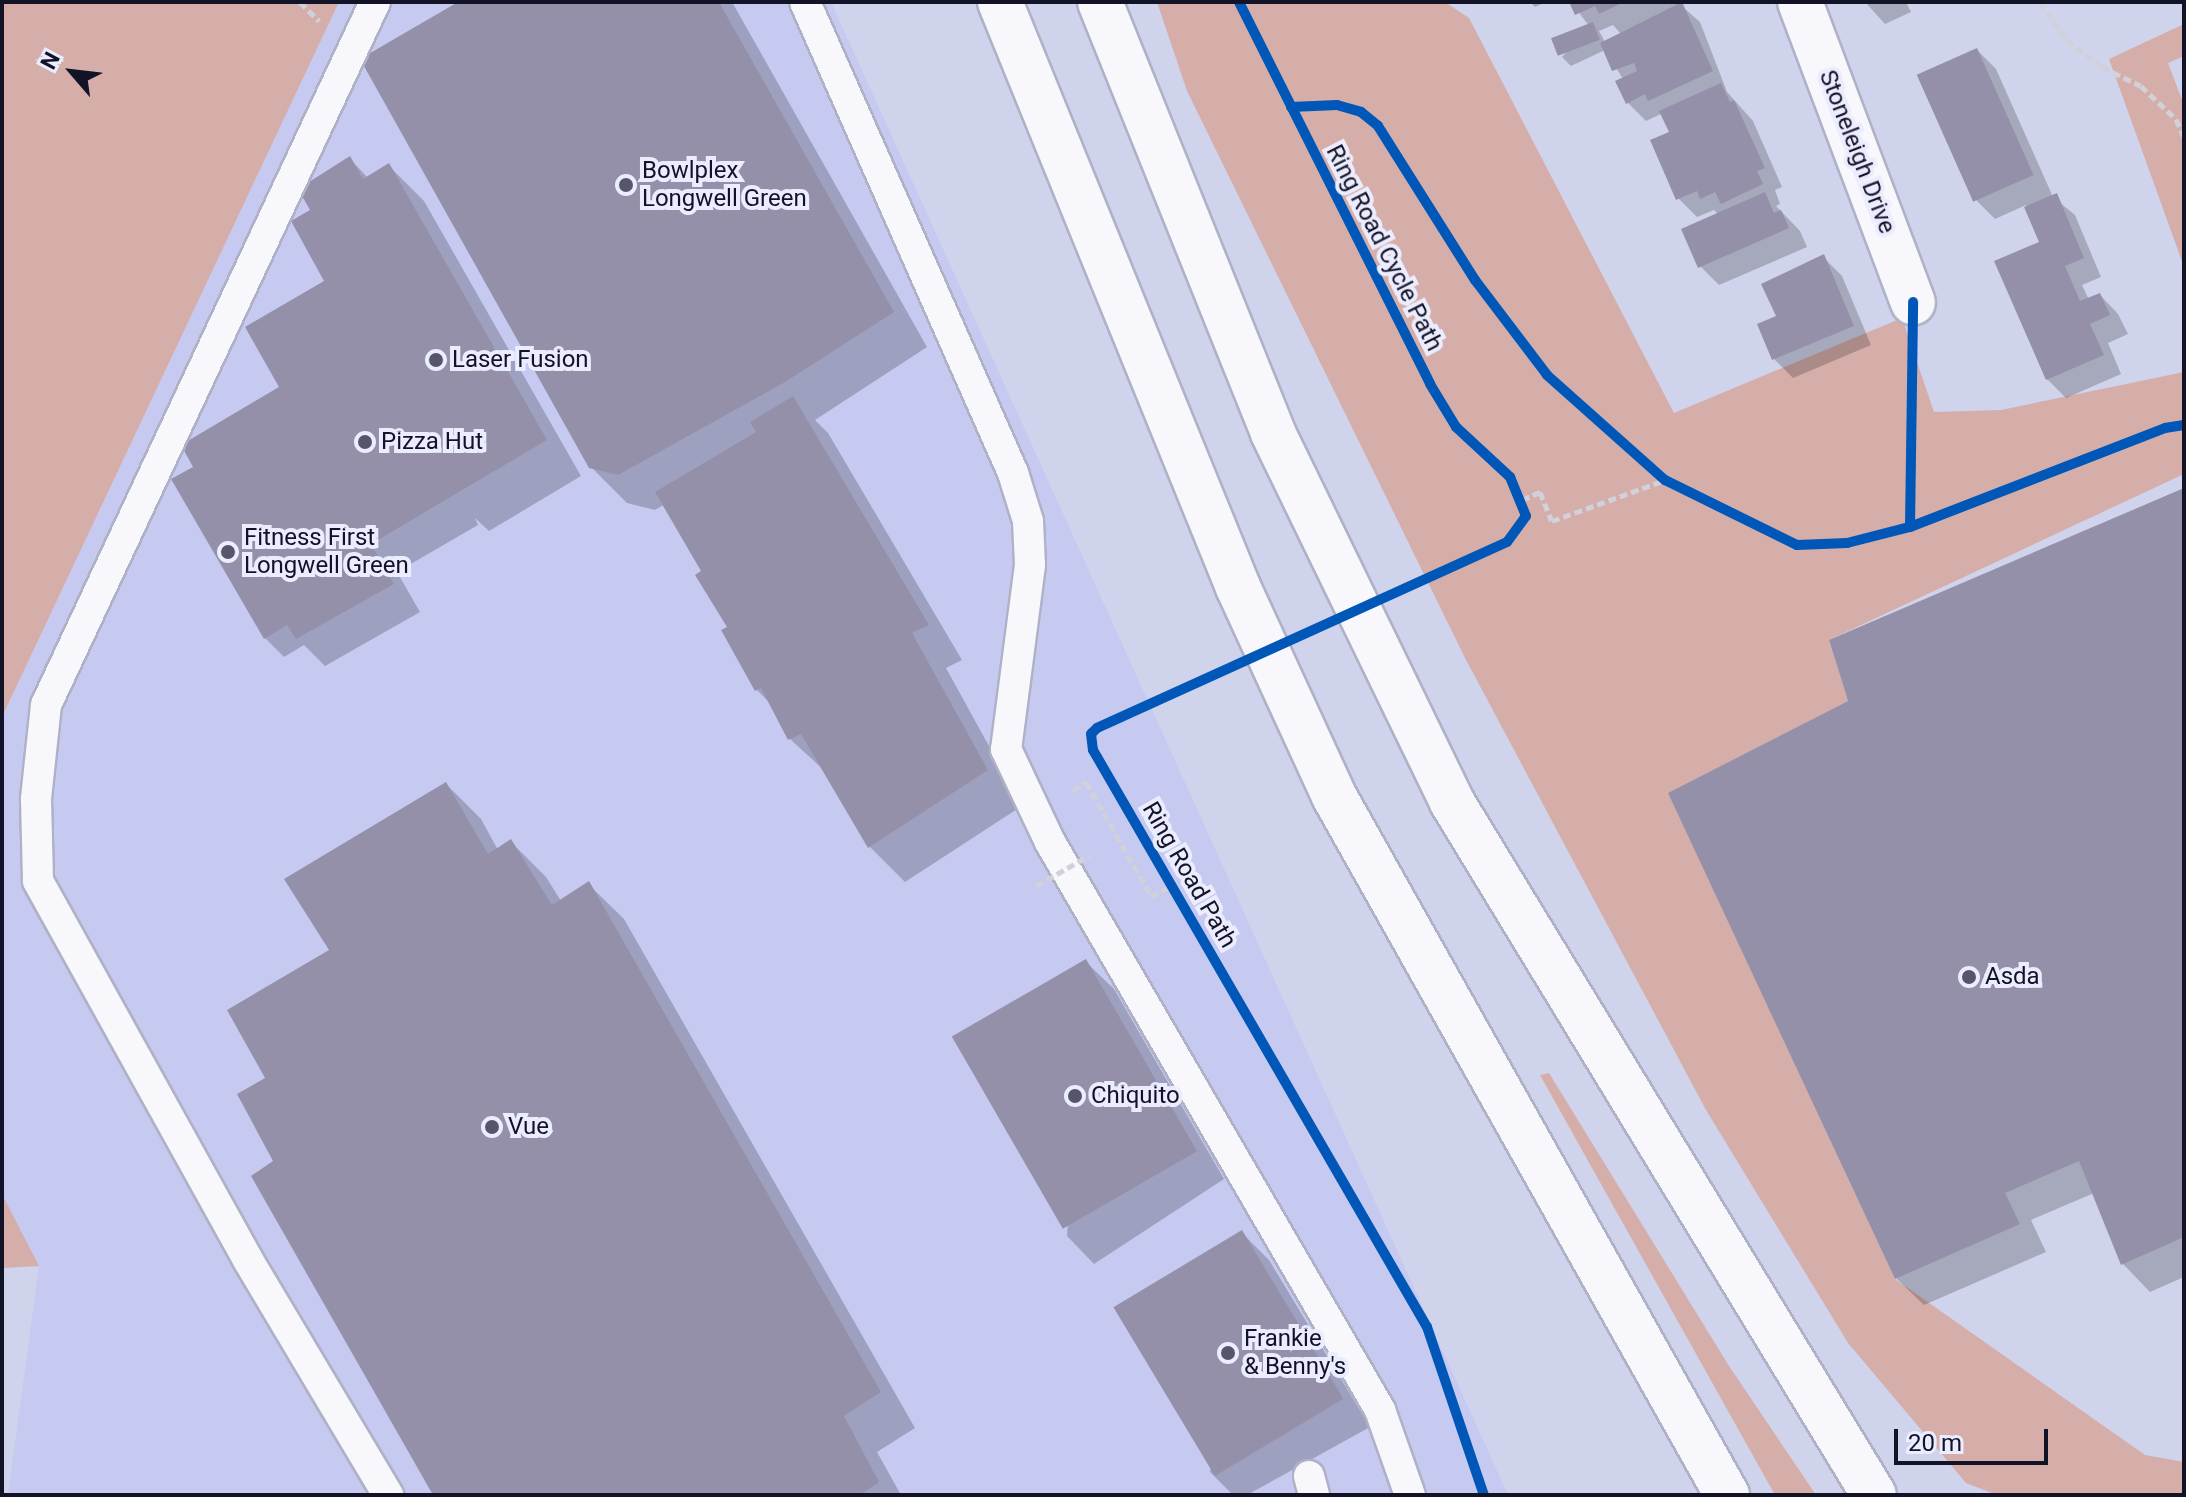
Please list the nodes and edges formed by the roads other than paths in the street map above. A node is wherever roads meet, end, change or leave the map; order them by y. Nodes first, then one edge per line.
1 (375, 2) edge
2 (805, 2) edge
3 (1000, 2) edge
4 (1100, 2) edge
5 (1800, 2) edge
6 (1913, 302) dead end
7 (987, 709) dead end
8 (1006, 749) junction
9 (1412, 1493) edge
10 (388, 1495) edge
11 (1727, 1495) edge
12 (1874, 1495) edge

1 - 10 lane
2 - 8 lane
3 - 11 main road
4 - 12 main road
5 - 6 main road, Stoneleigh Drive
7 - 8 lane
8 - 9 lane

